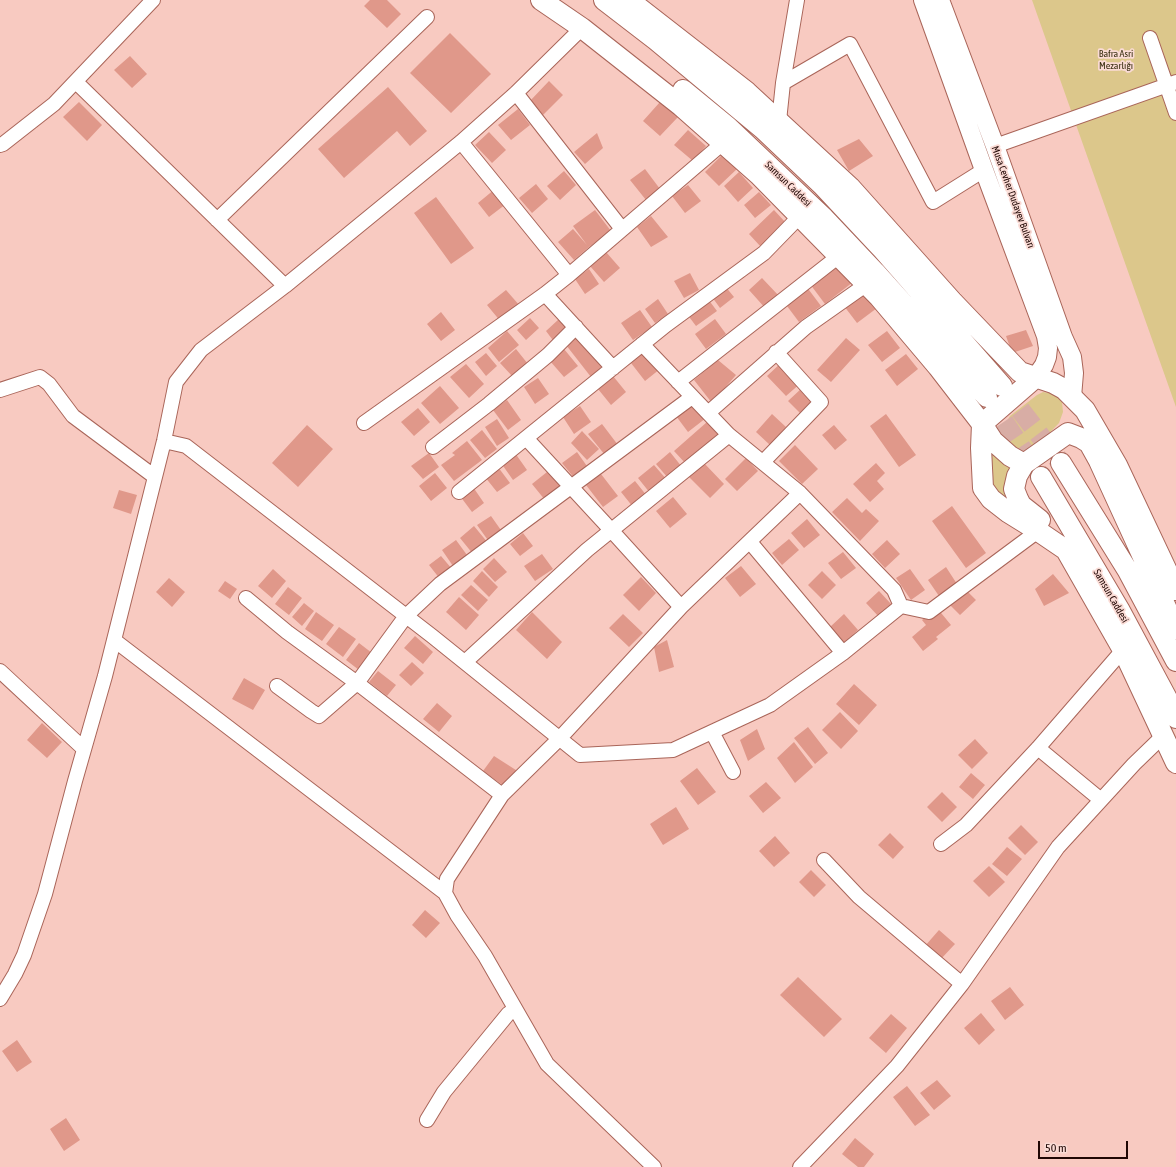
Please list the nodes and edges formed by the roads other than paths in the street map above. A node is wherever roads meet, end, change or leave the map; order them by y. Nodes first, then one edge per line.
1 (153, 0) edge
2 (542, 0) edge
3 (563, 0) edge
4 (604, 0) edge
5 (629, 0) edge
6 (797, 0) edge
7 (923, 0) edge
8 (940, 0) edge
9 (427, 17) dead end
10 (582, 28) junction
11 (1150, 38) dead end
12 (76, 82) junction
13 (783, 83) junction
14 (1171, 84) edge
15 (516, 93) junction
16 (1176, 113) edge
17 (779, 121) junction
18 (461, 142) junction
19 (723, 143) junction
20 (0, 145) edge
21 (995, 146) junction
22 (984, 170) junction
23 (800, 216) junction
24 (217, 220) junction
25 (622, 229) junction
26 (839, 256) junction
27 (569, 275) junction
28 (867, 284) junction
29 (284, 286) junction
30 (545, 294) junction
31 (576, 327) junction
32 (642, 344) junction
33 (776, 352) junction
34 (613, 368) junction
35 (1035, 378) junction
36 (678, 382) junction
37 (0, 390) edge
38 (692, 397) junction
39 (1072, 397) junction
40 (708, 413) junction
41 (364, 423) dead end
42 (982, 424) junction
43 (1068, 434) junction
44 (729, 435) junction
45 (526, 438) junction
46 (164, 441) junction
47 (433, 447) dead end
48 (763, 462) junction
49 (1061, 463) tunnel mouth
50 (1024, 464) junction
51 (155, 477) junction
52 (1041, 477) tunnel mouth
53 (571, 487) junction
54 (459, 492) dead end
55 (800, 493) junction
56 (611, 530) junction
57 (1038, 531) junction
58 (750, 542) junction
59 (1176, 590) edge
60 (246, 598) dead end
61 (901, 606) junction
62 (681, 607) junction
63 (406, 616) junction
64 (1176, 629) edge
65 (114, 640) junction
66 (1123, 650) junction
67 (843, 653) junction
68 (1176, 661) edge
69 (465, 662) junction
70 (0, 672) edge
71 (357, 683) junction
72 (277, 686) dead end
73 (1176, 718) edge
74 (712, 732) junction
75 (1163, 736) junction
76 (560, 738) junction
77 (1038, 748) junction
78 (84, 749) junction
79 (1176, 763) edge
80 (733, 772) dead end
81 (502, 795) junction
82 (1101, 800) junction
83 (941, 844) dead end
84 (824, 860) dead end
85 (444, 894) junction
86 (962, 984) junction
87 (0, 999) edge
88 (515, 1009) junction
89 (427, 1120) dead end
90 (654, 1167) edge
91 (800, 1167) edge

1 - 12 street
2 - 10 highway
3 - 4 highway, Samsun Caddesi
5 - 17 highway
6 - 13 street
7 - 22 main road, Musa Cevher Dudayev Bulvarı
8 - 21 main road, Musa Cevher Dudayev Bulvarı
9 - 24 street
10 - 15 street
10 - 19 highway
11 - 14 street
12 - 20 street
12 - 24 street
13 - 17 street
13 - 22 street
14 - 16 street
14 - 21 street
15 - 18 street
15 - 25 street
17 - 35 highway
18 - 27 street
18 - 29 street
19 - 23 highway
19 - 25 street
21 - 39 main road, Musa Cevher Dudayev Bulvarı
22 - 35 main road, Musa Cevher Dudayev Bulvarı
23 - 26 highway
23 - 32 street
24 - 29 street
25 - 27 street
26 - 28 highway
26 - 36 street
27 - 30 street
28 - 33 street
28 - 42 highway
29 - 46 street
30 - 31 street
30 - 41 street
31 - 34 street
31 - 47 street
32 - 34 street
32 - 36 street
33 - 40 street
33 - 48 street
34 - 45 street
35 - 39 highway
35 - 42 highway
36 - 38 street
37 - 51 street
38 - 40 street
38 - 53 street
39 - 43 highway
39 - 59 highway
40 - 44 street
42 - 50 highway
42 - 57 highway
43 - 50 highway
43 - 64 highway
44 - 48 street
44 - 56 street
45 - 53 street
45 - 54 street
46 - 51 street
46 - 63 street
48 - 55 street
49 - 68 highway
50 - 57 highway
51 - 65 street
52 - 73 highway, Samsun Caddesi
53 - 56 street
53 - 63 street
55 - 58 street
55 - 61 street
56 - 62 street
56 - 69 street
57 - 61 street
57 - 66 highway
58 - 62 street
58 - 67 street
60 - 71 street
61 - 67 street
62 - 76 street
63 - 69 street
63 - 71 street
65 - 78 street
65 - 85 street
66 - 75 highway
66 - 77 street
67 - 74 street
69 - 76 street
70 - 78 street
71 - 72 street
71 - 81 street
74 - 76 street
74 - 80 street
75 - 79 highway
75 - 82 street
76 - 81 street
77 - 82 street
77 - 83 street
78 - 87 street
81 - 85 street
82 - 86 street
84 - 86 street
85 - 88 street
86 - 91 street
88 - 89 street
88 - 90 street

